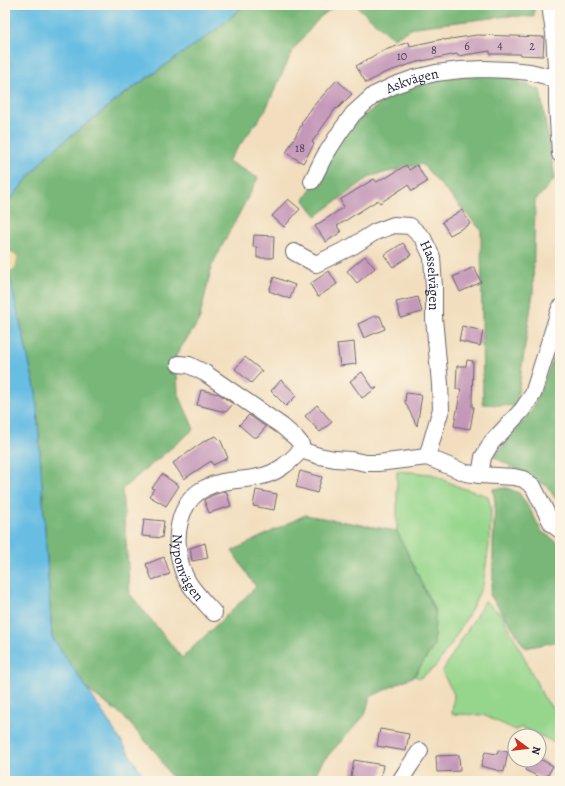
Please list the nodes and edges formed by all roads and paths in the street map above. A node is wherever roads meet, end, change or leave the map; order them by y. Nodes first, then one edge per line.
1 (550, 5) edge
2 (558, 83) edge
3 (560, 154) edge
4 (312, 181) dead end
5 (294, 252) dead end
6 (560, 308) edge
7 (179, 364) dead end
8 (301, 450) junction
9 (427, 457) junction
10 (480, 475) junction
11 (560, 530) edge
12 (214, 612) dead end
13 (420, 752) dead end
14 (400, 781) edge

1 - 2 street
2 - 3 street
2 - 4 street, Askvägen
5 - 9 street, Hasselvägen
6 - 10 street
7 - 8 street
8 - 9 street
8 - 12 street, Nyponvägen
9 - 10 street
10 - 11 street
13 - 14 street

